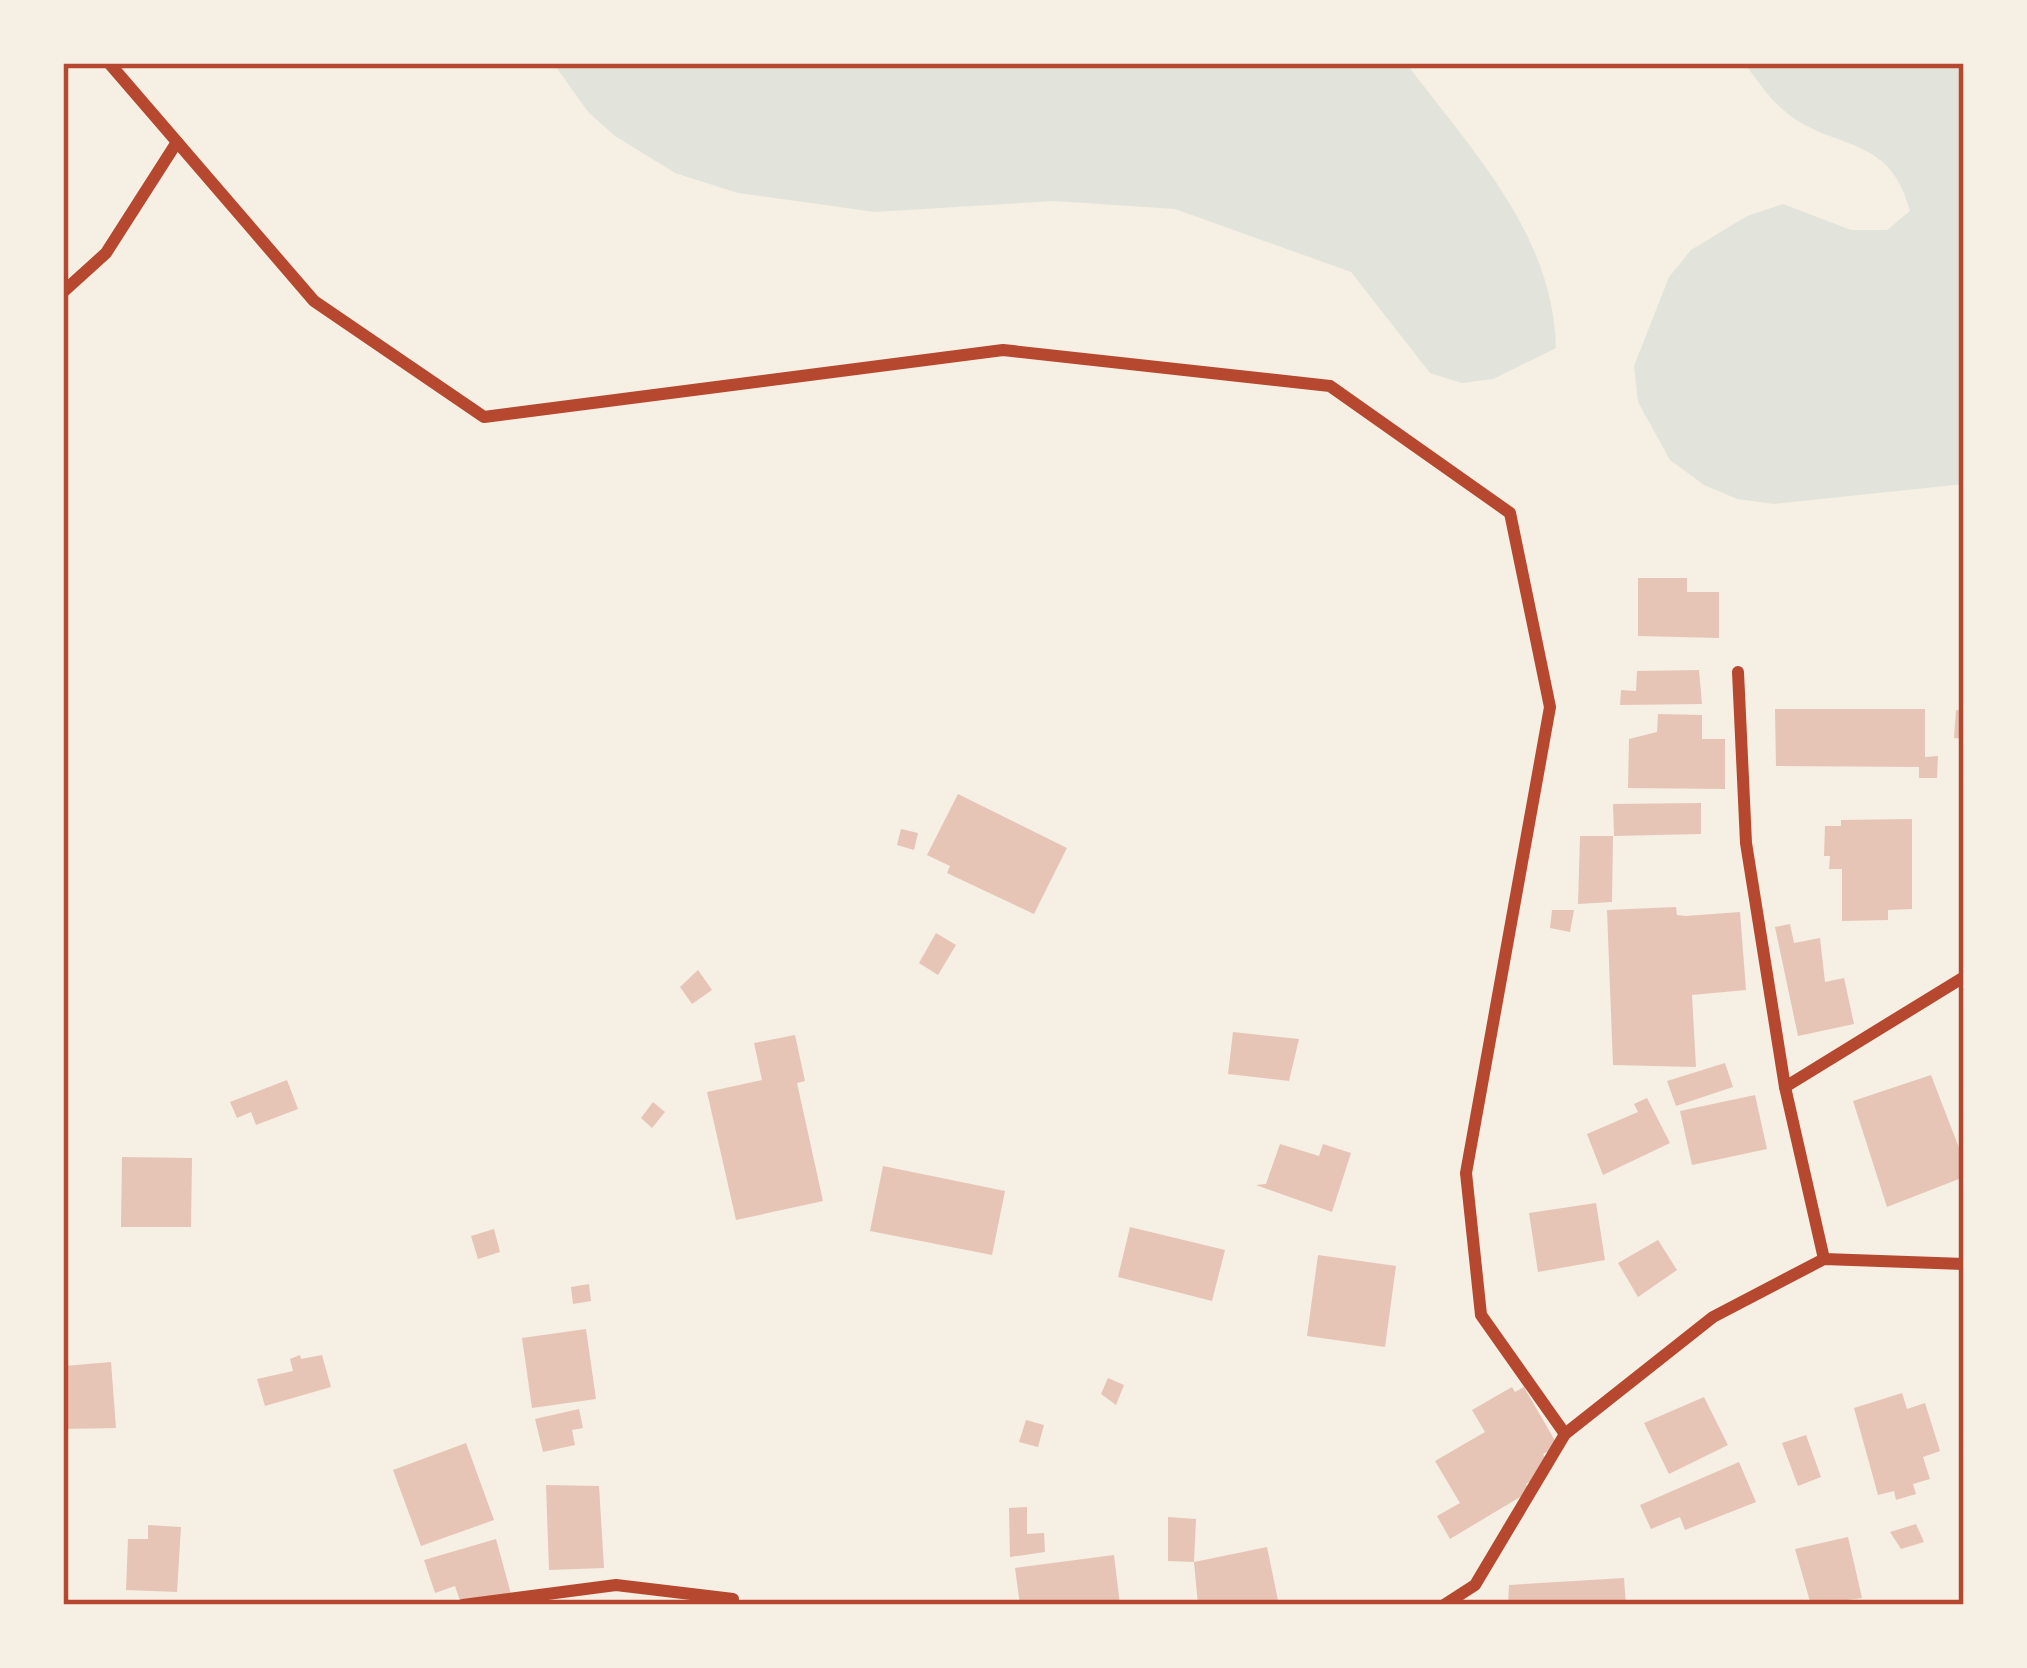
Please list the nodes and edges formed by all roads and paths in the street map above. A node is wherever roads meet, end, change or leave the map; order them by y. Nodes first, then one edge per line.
1 (109, 63) edge
2 (177, 142) junction
3 (63, 292) edge
4 (1738, 672) dead end
5 (1964, 977) edge
6 (1785, 1087) junction
7 (1824, 1259) junction
8 (1964, 1264) edge
9 (1565, 1434) junction
10 (463, 1605) edge
11 (734, 1605) edge
12 (1444, 1605) edge

1 - 2 street
2 - 3 street
2 - 9 street
4 - 6 street
5 - 6 street
6 - 7 street
7 - 8 street
7 - 9 street
9 - 12 street
10 - 11 street

